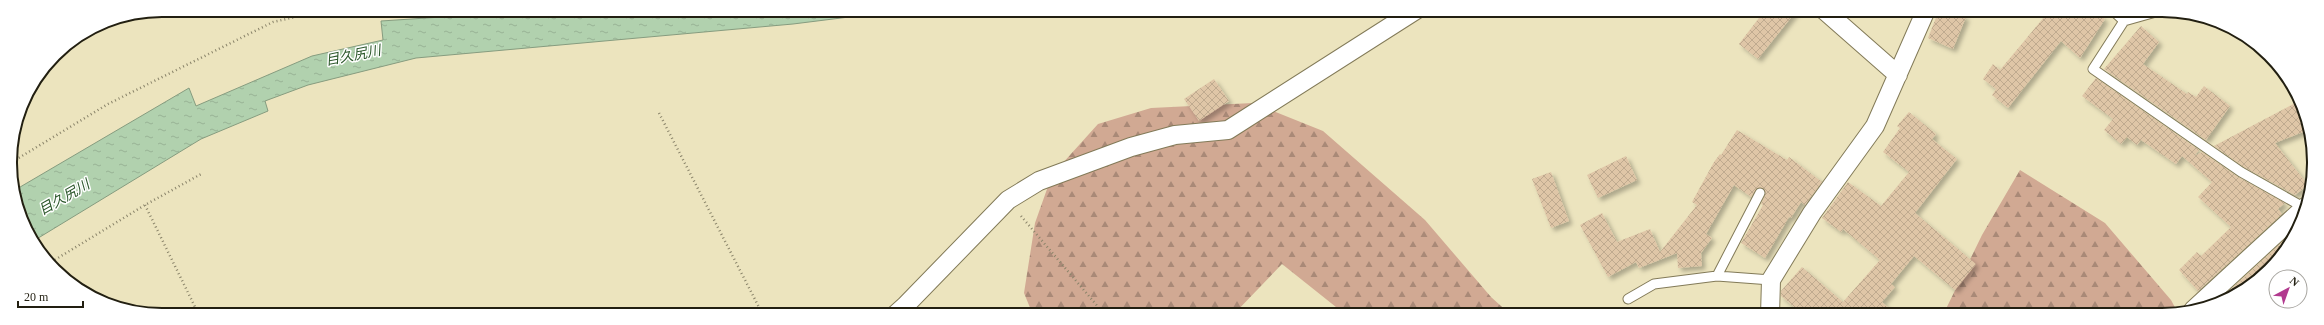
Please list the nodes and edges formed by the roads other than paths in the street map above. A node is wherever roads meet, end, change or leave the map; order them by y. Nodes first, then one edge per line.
1 (1405, 17) edge
2 (1832, 17) edge
3 (1923, 17) edge
4 (2120, 17) edge
5 (2138, 17) edge
6 (2124, 21) junction
7 (1898, 75) junction
8 (1760, 193) dead end
9 (2300, 205) edge
10 (2298, 213) edge
11 (1717, 276) junction
12 (1771, 280) junction
13 (1628, 299) dead end
14 (2201, 302) edge
15 (904, 308) edge
16 (1770, 308) edge

1 - 15 street
2 - 7 street
3 - 7 street
4 - 6 lane
5 - 6 lane
6 - 9 lane
7 - 12 street
8 - 11 lane
10 - 14 street
11 - 12 lane
11 - 13 lane
12 - 16 street

